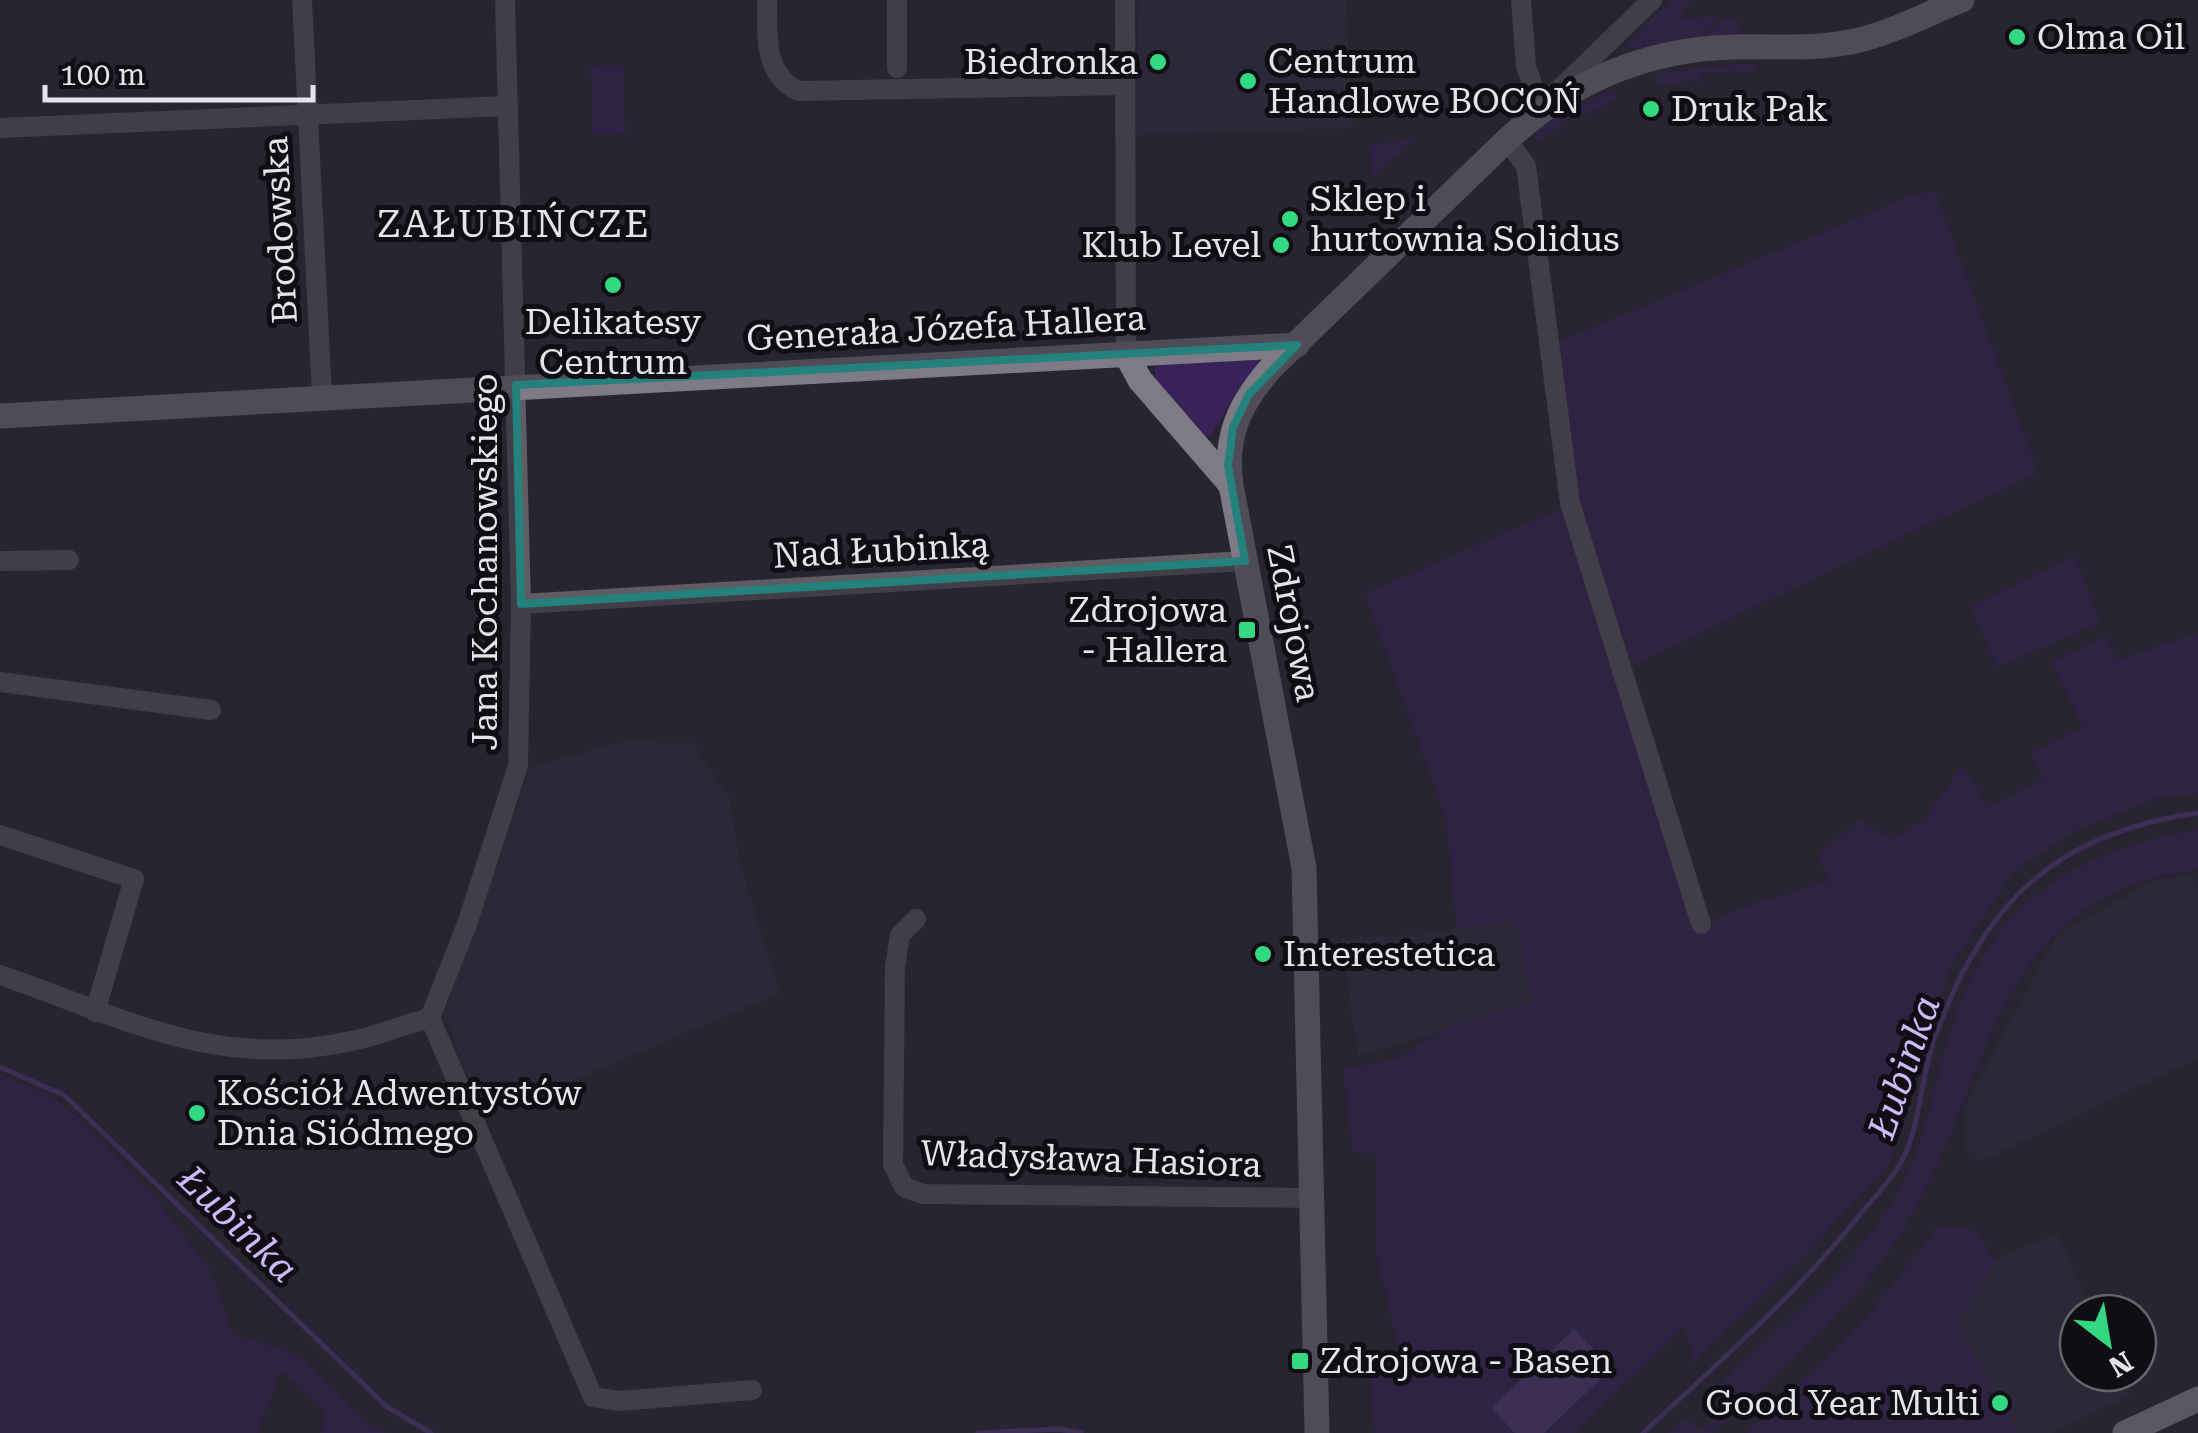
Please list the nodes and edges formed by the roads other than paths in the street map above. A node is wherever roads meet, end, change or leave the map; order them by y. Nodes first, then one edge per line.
1 (302, 0) edge
2 (505, 0) edge
3 (767, 0) edge
4 (898, 0) edge
5 (1125, 0) edge
6 (1521, 0) edge
7 (1652, 0) edge
8 (1962, 0) edge
9 (897, 68) dead end
10 (1125, 85) junction
11 (507, 106) junction
12 (1540, 108) junction
13 (306, 114) junction
14 (0, 128) edge
15 (1507, 140) junction
16 (1297, 344) junction
17 (1126, 354) junction
18 (516, 385) junction
19 (322, 396) junction
20 (0, 416) edge
21 (1231, 485) junction
22 (69, 560) dead end
23 (0, 561) edge
24 (1245, 562) junction
25 (521, 604) junction
26 (0, 682) edge
27 (211, 710) dead end
28 (0, 835) edge
29 (916, 919) dead end
30 (1700, 924) dead end
31 (0, 975) edge
32 (94, 1012) junction
33 (430, 1018) junction
34 (1313, 1198) junction
35 (752, 1390) dead end
36 (2198, 1399) edge
37 (1317, 1433) edge
38 (2125, 1433) edge

1 - 13 street, Brodowska
2 - 11 street, Jana Kochanowskiego
3 - 10 street
4 - 9 street
5 - 10 street
6 - 12 street
7 - 12 street, Zdrojowa
8 - 12 street
10 - 17 street
11 - 13 street
11 - 18 street, Jana Kochanowskiego
12 - 15 street, Zdrojowa
13 - 14 street
13 - 19 street, Brodowska
15 - 16 street, Zdrojowa
15 - 30 street
16 - 17 street, Generała Józefa Hallera
16 - 21 street, Zdrojowa
17 - 18 street, Generała Józefa Hallera
17 - 21 street
18 - 19 street, Generała Józefa Hallera
18 - 25 street, Jana Kochanowskiego
19 - 20 street, Generała Józefa Hallera
21 - 24 street, Zdrojowa
22 - 23 street
24 - 25 street, Nad Łubinką
24 - 34 street, Zdrojowa
25 - 33 street, Jana Kochanowskiego
26 - 27 street
28 - 32 street
29 - 34 street, Władysława Hasiora
31 - 32 street
32 - 33 street
33 - 35 street
34 - 37 street, Zdrojowa
36 - 38 main road

